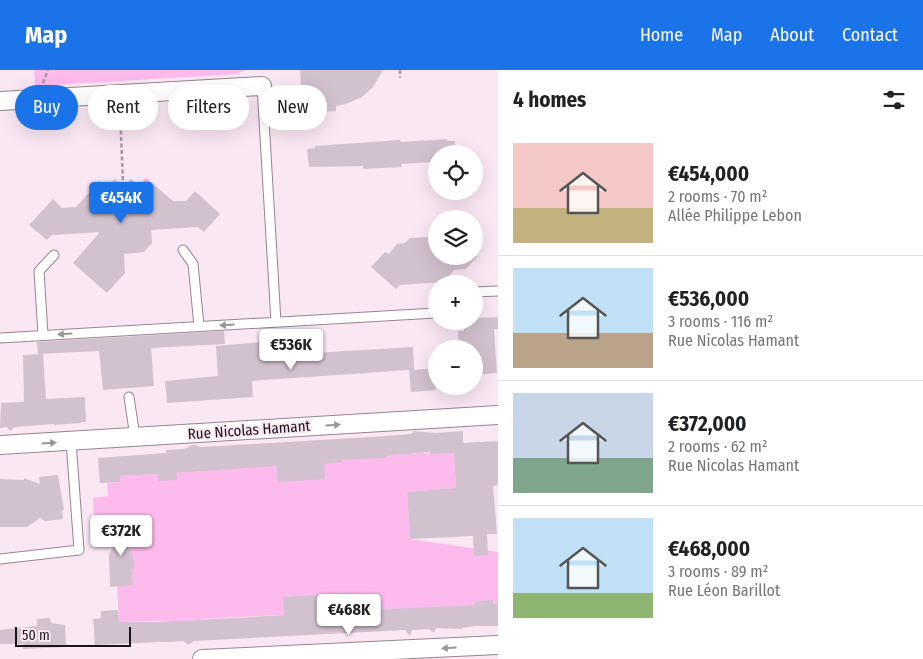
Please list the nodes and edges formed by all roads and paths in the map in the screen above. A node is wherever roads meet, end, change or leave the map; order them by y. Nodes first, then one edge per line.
1 (400, 70) edge
2 (400, 78) dead end
3 (259, 86) edge
4 (158, 92) edge
5 (88, 96) edge
6 (0, 101) edge
7 (121, 130) edge
8 (265, 130) edge
9 (123, 182) dead end
10 (183, 250) dead end
11 (54, 255) dead end
12 (498, 291) edge
13 (483, 292) edge
14 (428, 312) edge
15 (276, 322) junction
16 (199, 326) junction
17 (43, 335) junction
18 (0, 338) edge
19 (129, 397) dead end
20 (498, 414) edge
21 (135, 437) junction
22 (71, 441) junction
23 (0, 446) edge
24 (0, 558) edge
25 (498, 645) edge
26 (202, 659) edge

1 - 2 path
3 - 4 street
5 - 6 street
7 - 9 path
8 - 15 lane
10 - 16 lane
11 - 17 lane
12 - 13 lane
14 - 15 lane
15 -> 16 lane
16 -> 17 lane
17 - 18 lane
19 - 21 lane
21 -> 20 street, Rue Nicolas Hamant
21 - 22 street, Rue Nicolas Hamant
23 -> 22 street, Rue Nicolas Hamant
22 - 24 lane
25 -> 26 street

